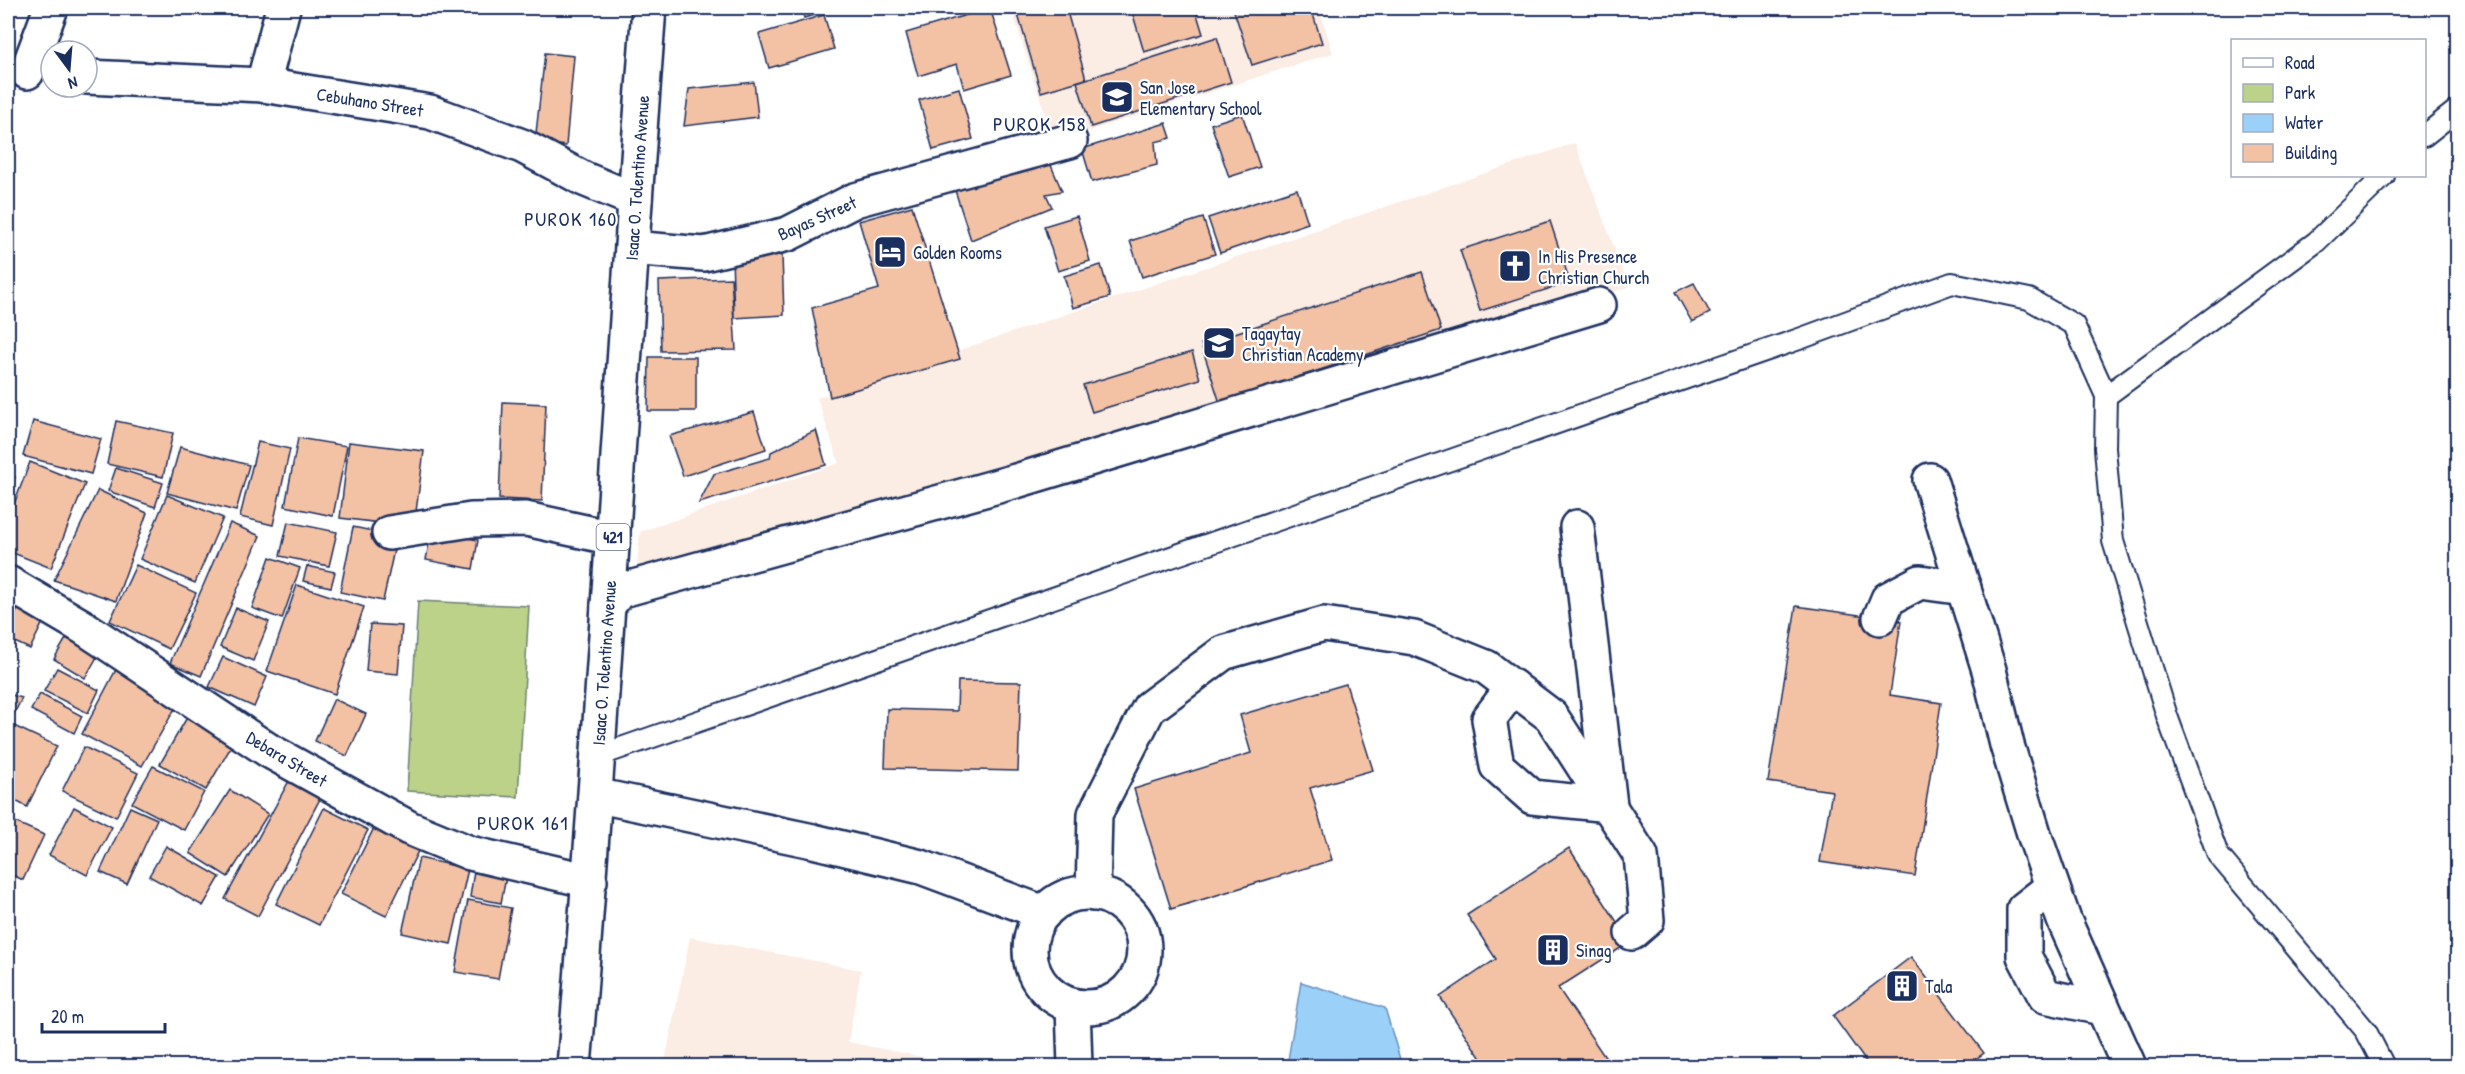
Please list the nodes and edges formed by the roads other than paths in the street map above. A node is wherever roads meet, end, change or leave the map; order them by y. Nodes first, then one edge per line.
1 (51, 8) edge
2 (283, 8) edge
3 (649, 8) edge
4 (28, 72) edge
5 (99, 77) edge
6 (263, 85) junction
7 (2457, 109) edge
8 (2426, 134) edge
9 (1070, 141) dead end
10 (2383, 177) edge
11 (634, 200) junction
12 (632, 253) junction
13 (1599, 305) dead end
14 (2106, 396) junction
15 (1930, 480) dead end
16 (1577, 526) dead end
17 (389, 533) dead end
18 (613, 538) junction
19 (8, 583) edge
20 (1964, 588) junction
21 (608, 606) junction
22 (1880, 618) dead end
23 (1513, 687) junction
24 (598, 756) junction
25 (595, 797) junction
26 (1610, 806) junction
27 (590, 881) junction
28 (2052, 887) junction
29 (1093, 894) junction
30 (1044, 913) junction
31 (1632, 933) dead end
32 (1073, 1006) junction
33 (2102, 1008) junction
34 (574, 1066) edge
35 (1075, 1066) edge
36 (2129, 1066) edge
37 (2384, 1066) edge

1 - 4 street
2 - 6 street
3 - 11 street, Isaac O. Tolentino Avenue / 421
5 - 6 street, Cebuhano Street
6 - 11 street, Cebuhano Street
7 - 8 lane
9 - 12 street, Bayas Street
10 - 14 lane
11 - 12 street, Isaac O. Tolentino Avenue / 421
12 - 18 street, Isaac O. Tolentino Avenue / 421
13 - 21 street
14 - 24 lane
14 - 37 lane
15 - 20 street
16 - 26 street
17 - 18 street
18 - 21 street, Isaac O. Tolentino Avenue / 421
19 - 27 street, Debara Street
20 - 22 street
20 - 28 street
21 - 24 street, Isaac O. Tolentino Avenue / 421
23 - 26 street
23 - 26 street
23 - 29 street
24 - 25 street, Isaac O. Tolentino Avenue / 421
25 - 27 street, Isaac O. Tolentino Avenue / 421
25 - 30 street
26 - 31 street
27 - 34 street, Isaac O. Tolentino Avenue / 421
28 - 33 street
28 - 33 street
29 - 30 street
29 - 32 street
30 - 32 street
32 - 35 street
33 - 36 street

